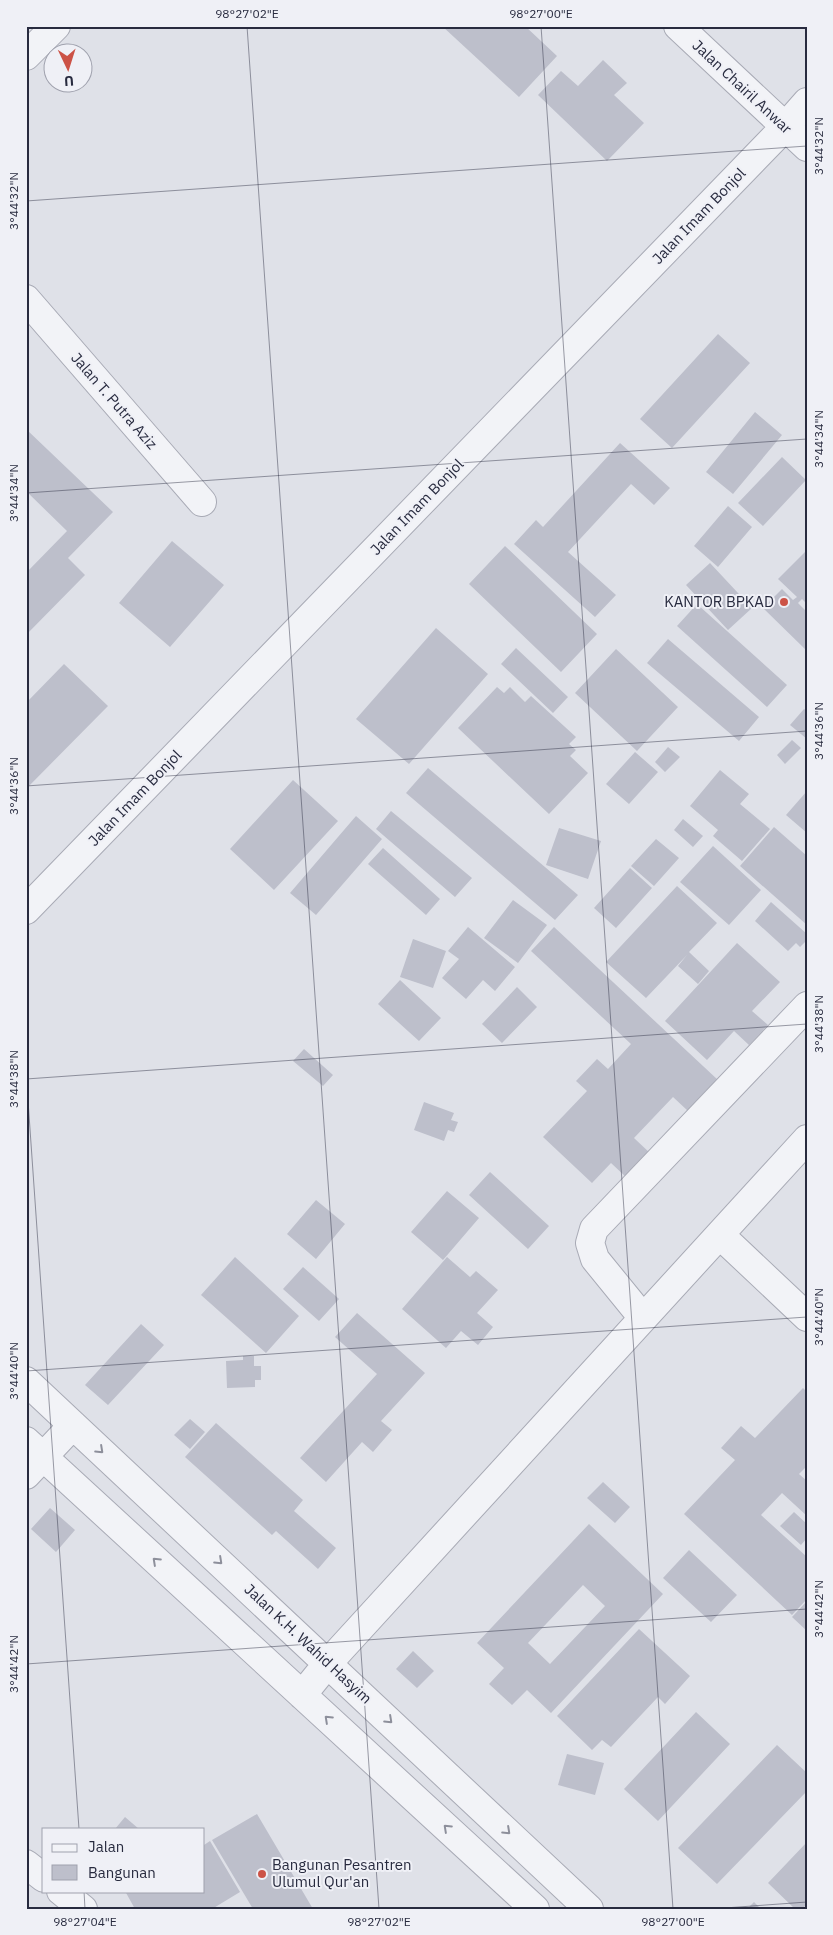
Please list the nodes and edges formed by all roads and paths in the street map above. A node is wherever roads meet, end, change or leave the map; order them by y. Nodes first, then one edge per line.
1 (56, 26) edge
2 (678, 26) edge
3 (26, 56) edge
4 (807, 102) edge
5 (785, 127) junction
6 (807, 147) edge
7 (26, 299) edge
8 (202, 502) dead end
9 (26, 910) edge
10 (807, 1006) edge
11 (807, 1139) edge
12 (720, 1235) junction
13 (807, 1317) edge
14 (642, 1318) junction
15 (26, 1381) edge
16 (73, 1425) junction
17 (32, 1458) edge
18 (328, 1663) junction
19 (302, 1695) junction
20 (26, 1864) edge
21 (42, 1876) edge
22 (62, 1892) edge
23 (83, 1909) edge
24 (535, 1909) edge
25 (589, 1909) edge

1 - 3 street
2 - 5 street, Jalan Chairil Anwar
4 - 5 street, Jalan Imam Bonjol
5 - 6 street, Jalan Chairil Anwar
5 - 9 street, Jalan Imam Bonjol
7 - 8 street, Jalan T. Putra Aziz
10 - 14 street
11 - 12 street
12 - 13 street
12 - 14 street
14 - 18 street
15 - 16 street, Jalan K.H. Wahid Hasyim
16 - 17 street
16 -> 18 street, Jalan K.H. Wahid Hasyim
19 -> 17 street
18 - 19 street
18 -> 25 street, Jalan K.H. Wahid Hasyim
24 -> 19 street
20 - 21 street
22 - 23 street

